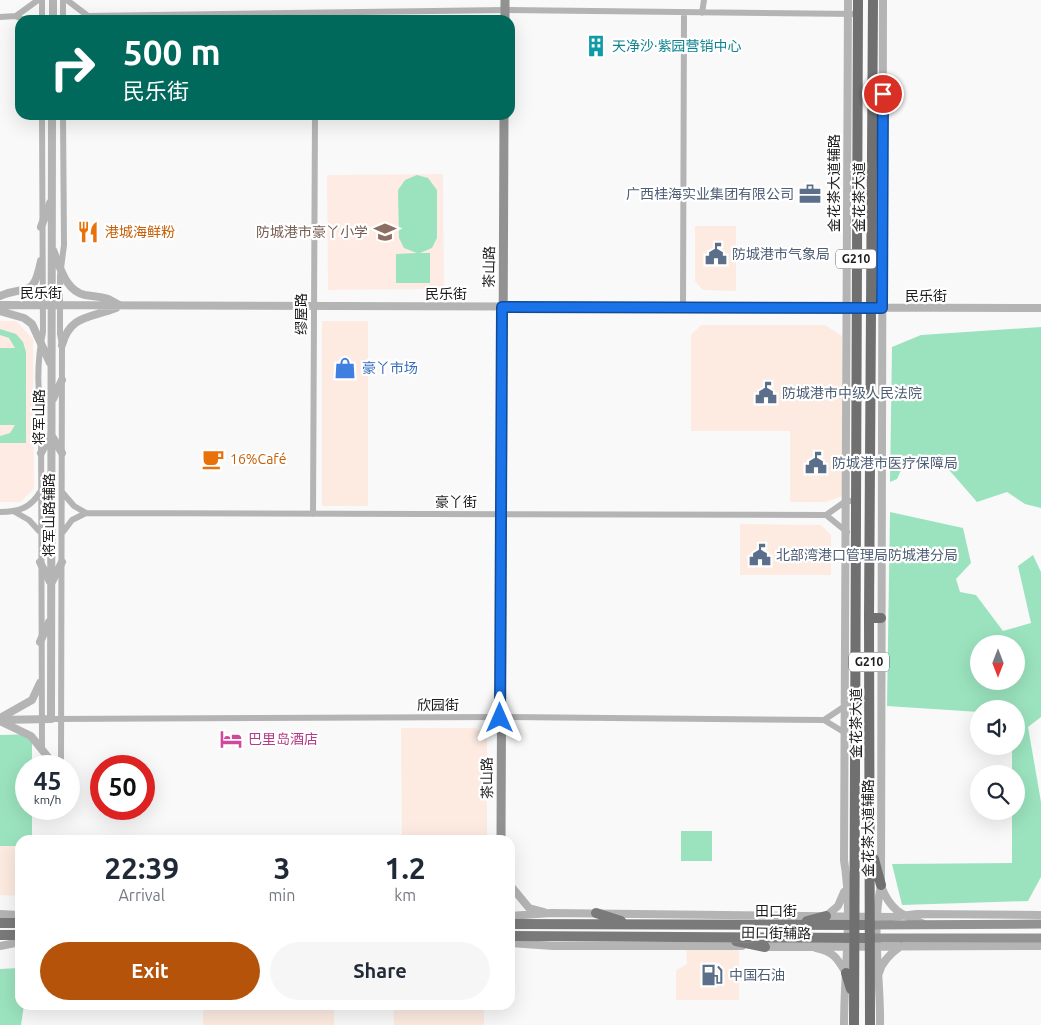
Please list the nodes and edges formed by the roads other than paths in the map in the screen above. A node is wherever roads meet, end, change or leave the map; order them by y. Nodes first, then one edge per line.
1 (38, 0) edge
2 (42, 0) edge
3 (53, 0) edge
4 (65, 0) edge
5 (505, 0) edge
6 (704, 0) edge
7 (848, 0) edge
8 (858, 0) edge
9 (873, 0) edge
10 (883, 0) edge
11 (684, 12) junction
12 (702, 13) junction
13 (853, 14) junction
14 (17, 15) edge
15 (42, 15) edge
16 (53, 15) edge
17 (64, 15) edge
18 (87, 15) edge
19 (505, 15) edge
20 (0, 16) edge
21 (15, 16) edge
22 (42, 120) edge
23 (52, 120) edge
24 (63, 120) edge
25 (315, 120) edge
26 (504, 120) edge
27 (52, 196) junction
28 (41, 227) junction
29 (52, 247) junction
30 (41, 261) junction
31 (61, 269) junction
32 (0, 296) edge
33 (0, 305) edge
34 (52, 305) junction
35 (120, 306) junction
36 (314, 306) junction
37 (502, 307) junction
38 (683, 307) junction
39 (851, 308) junction
40 (877, 308) junction
41 (1041, 308) edge
42 (0, 311) edge
43 (41, 342) junction
44 (62, 345) junction
45 (52, 367) junction
46 (62, 380) junction
47 (52, 403) junction
48 (52, 434) junction
49 (41, 453) junction
50 (62, 454) junction
51 (41, 490) junction
52 (62, 492) junction
53 (851, 501) junction
54 (870, 501) junction
55 (882, 502) junction
56 (0, 512) edge
57 (15, 512) junction
58 (86, 513) junction
59 (312, 514) junction
60 (826, 514) junction
61 (501, 515) junction
62 (40, 532) junction
63 (851, 532) junction
64 (62, 533) junction
65 (40, 562) junction
66 (62, 562) junction
67 (51, 584) junction
68 (51, 618) junction
69 (869, 618) junction
70 (882, 618) junction
71 (40, 642) junction
72 (40, 684) junction
73 (850, 706) junction
74 (870, 706) junction
75 (881, 706) junction
76 (500, 718) junction
77 (0, 719) edge
78 (46, 719) junction
79 (61, 719) junction
80 (824, 720) junction
81 (850, 734) junction
82 (42, 748) junction
83 (46, 755) edge
84 (61, 755) edge
85 (501, 835) edge
86 (855, 842) junction
87 (870, 846) junction
88 (847, 878) junction
89 (881, 885) junction
90 (515, 892) edge
91 (551, 913) junction
92 (596, 913) junction
93 (0, 914) edge
94 (15, 916) edge
95 (515, 916) edge
96 (826, 916) junction
97 (903, 916) junction
98 (1041, 916) edge
99 (980, 919) junction
100 (851, 921) junction
101 (874, 921) junction
102 (0, 923) edge
103 (15, 923) edge
104 (515, 924) edge
105 (632, 924) junction
106 (924, 924) junction
107 (1041, 924) edge
108 (794, 925) junction
109 (0, 935) edge
110 (15, 935) edge
111 (515, 936) edge
112 (713, 937) junction
113 (925, 938) junction
114 (1041, 938) edge
115 (851, 942) junction
116 (874, 942) junction
117 (15, 943) edge
118 (515, 943) edge
119 (0, 946) edge
120 (902, 946) junction
121 (1041, 946) edge
122 (765, 947) junction
123 (812, 948) junction
124 (846, 973) junction
125 (877, 982) junction
126 (854, 998) junction
127 (844, 1025) edge
128 (854, 1025) edge
129 (870, 1025) edge
130 (880, 1025) edge

1 - 14 street
2 - 15 street
3 - 16 street
4 - 17 street
4 - 18 street
5 - 19 main road
6 - 12 street
7 - 13 street
8 - 13 highway, 金花茶大道 / G210
9 - 40 highway, 金花茶大道 / G210
10 - 40 street, 金花茶大道辅路
11 - 12 street
11 - 19 street
11 - 38 street
12 - 13 street
13 - 39 highway, 金花茶大道 / G210
20 - 21 street
22 - 28 street, 将军山路辅路
23 - 27 street, 将军山路
24 - 31 street, 将军山路辅路
25 - 36 street, 缪屋路
26 - 37 main road, 茶山路
27 - 28 street
27 - 29 street, 将军山路
28 - 30 street, 将军山路辅路
29 - 31 street
29 - 34 street, 将军山路
30 - 32 street
30 - 34 street, 将军山路辅路
31 - 34 street, 将军山路辅路
31 - 35 street
33 - 34 street, 民乐街
34 - 35 street, 民乐街
34 - 43 street, 将军山路辅路
34 - 44 street, 将军山路辅路
34 - 45 street, 将军山路
35 - 36 street, 民乐街
35 - 44 street
36 - 37 street, 民乐街
36 - 59 street, 缪屋路
37 - 38 street, 民乐街
37 - 61 main road, 茶山路
38 - 39 street, 民乐街
39 - 40 street, 民乐街
39 - 53 highway, 金花茶大道 / G210
40 - 41 street, 民乐街
40 - 54 highway, 金花茶大道 / G210
40 - 55 street, 金花茶大道辅路
42 - 43 street
43 - 45 street
43 - 49 street, 将军山路辅路
44 - 46 street, 将军山路辅路
45 - 47 street, 将军山路
46 - 47 street
46 - 50 street, 将军山路辅路
47 - 48 street, 将军山路
48 - 49 street
48 - 50 street
48 - 67 street, 将军山路
49 - 51 street, 将军山路辅路
50 - 52 street, 将军山路辅路
51 - 57 street
51 - 62 street, 将军山路辅路
52 - 58 street
52 - 64 street, 将军山路辅路
53 - 60 street
53 - 63 highway, 金花茶大道 / G210
54 - 55 street
54 - 69 highway, 金花茶大道 / G210
55 - 70 street, 金花茶大道辅路
56 - 57 street
57 - 62 street
58 - 59 street, 豪丫街
58 - 64 street
59 - 61 street, 豪丫街
60 - 61 street, 豪丫街
60 - 63 street
61 - 76 main road, 茶山路
62 - 65 street, 将军山路辅路
63 - 73 highway, 金花茶大道 / G210
64 - 66 street, 将军山路辅路
65 - 67 street
65 - 71 street, 将军山路辅路
66 - 67 street
66 - 79 street, 将军山路辅路
67 - 68 street, 将军山路
68 - 71 street
68 - 78 street, 将军山路
69 - 70 highway
69 - 74 highway, 金花茶大道 / G210
70 - 75 street, 金花茶大道辅路
71 - 72 street, 将军山路辅路
72 - 77 street
72 - 78 street, 将军山路辅路
73 - 80 street
73 - 81 highway, 金花茶大道 / G210
74 - 75 highway
74 - 87 highway, 金花茶大道 / G210
75 - 89 street, 金花茶大道辅路
76 - 79 street, 欣园街
76 - 80 street, 欣园街
76 - 85 main road, 茶山路
77 - 78 street
77 - 82 street
78 - 79 street, 欣园街
78 - 82 street, 将军山路辅路
79 - 84 street, 将军山路辅路
80 - 81 street
81 - 86 highway, 金花茶大道 / G210
81 - 88 street, 金花茶大道辅路
82 - 83 street
86 - 88 highway
86 - 100 highway, 金花茶大道 / G210
87 - 89 highway
87 - 101 highway, 金花茶大道 / G210
88 - 96 street
88 - 100 street, 金花茶大道辅路
89 - 97 street
89 - 101 street, 金花茶大道辅路
90 - 91 street
91 - 92 street, 田口街辅路
91 - 95 street, 田口街辅路
92 - 96 street, 田口街辅路
92 - 105 main road
93 - 94 street
96 - 100 street, 田口街辅路
96 - 108 main road
97 - 99 street
97 - 101 street
97 - 106 street
98 - 99 street
99 - 106 main road, 田口街
99 - 107 main road, 田口街
100 - 101 main road, 田口街
100 - 108 main road, 田口街
100 - 115 highway, 金花茶大道 / G210
101 - 106 main road, 田口街
101 - 116 highway, 金花茶大道 / G210
102 - 103 main road
104 - 105 main road, 田口街
105 - 108 main road, 田口街
109 - 110 main road
111 - 112 main road, 田口街
112 - 115 main road, 田口街
112 - 122 main road
113 - 114 main road, 田口街
113 - 116 main road, 田口街
113 - 120 main road
115 - 116 main road, 田口街
115 - 123 street, 田口街辅路
115 - 124 street
115 - 126 highway, 金花茶大道 / G210
116 - 120 street
116 - 125 street
116 - 129 highway, 金花茶大道 / G210
117 - 119 street
118 - 122 street, 田口街辅路
120 - 121 street
120 - 125 street
122 - 123 street, 田口街辅路
123 - 124 street
124 - 126 highway
124 - 127 street
125 - 130 street
126 - 128 highway, 金花茶大道 / G210

